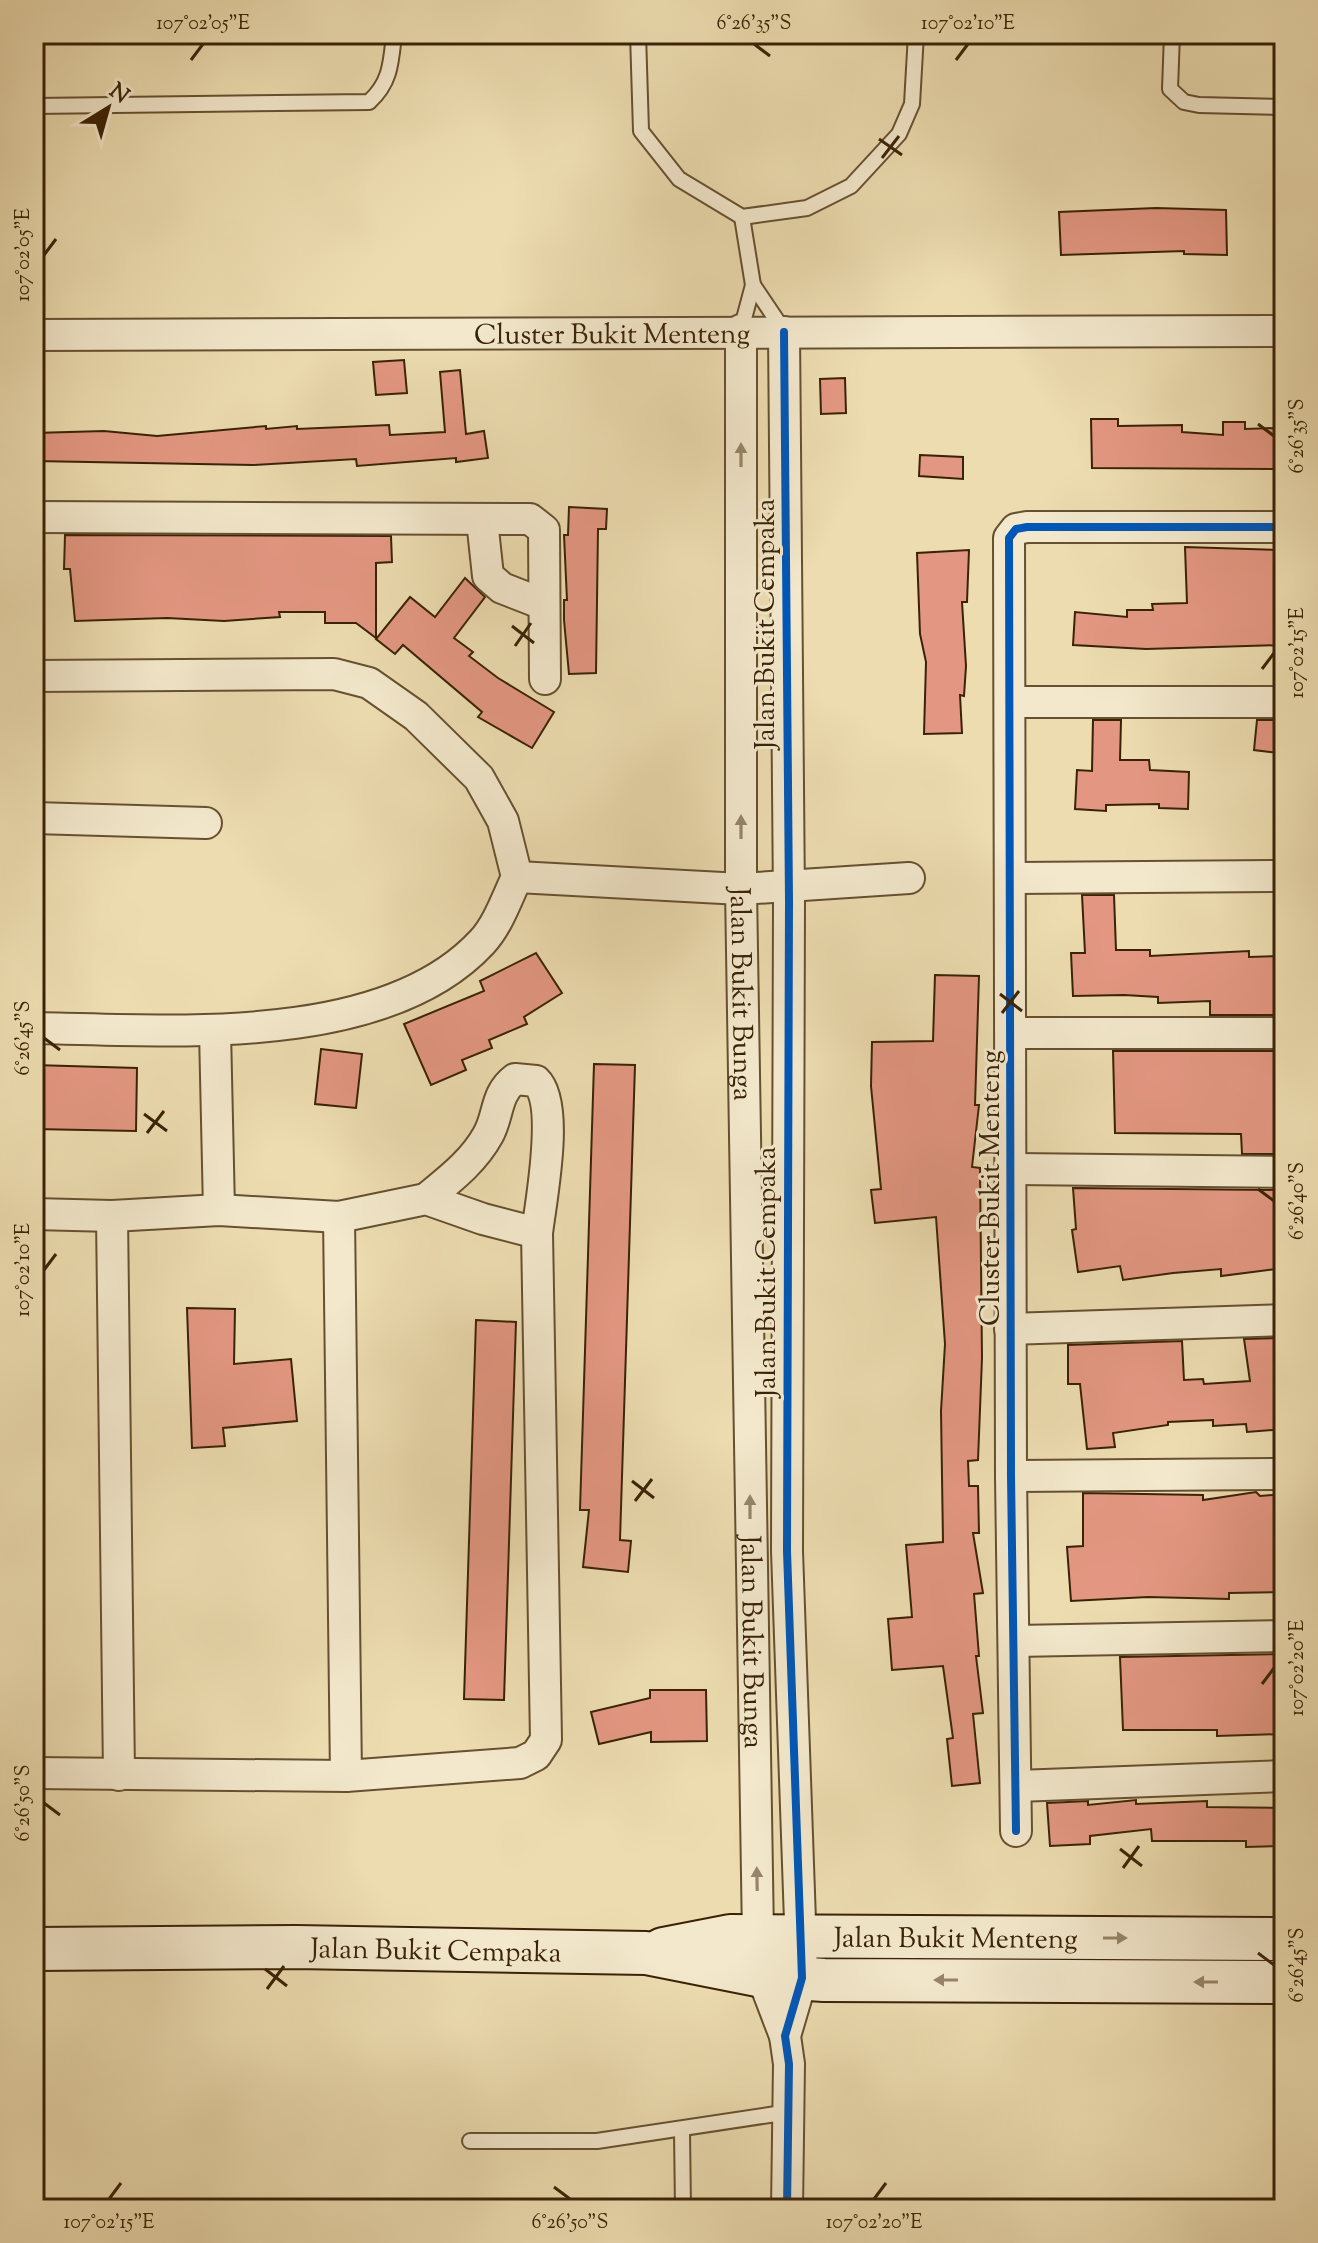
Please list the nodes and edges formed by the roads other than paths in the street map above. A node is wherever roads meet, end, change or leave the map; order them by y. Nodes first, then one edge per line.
1 (394, 34) edge
2 (638, 34) edge
3 (916, 34) edge
4 (1172, 34) edge
5 (34, 106) edge
6 (1284, 107) edge
7 (742, 217) junction
8 (753, 285) junction
9 (741, 330) junction
10 (1284, 331) edge
11 (784, 332) junction
12 (34, 335) edge
13 (34, 517) edge
14 (482, 520) junction
15 (1284, 527) edge
16 (543, 604) junction
17 (34, 676) edge
18 (545, 679) dead end
19 (1011, 702) junction
20 (1284, 702) edge
21 (34, 818) edge
22 (206, 823) dead end
23 (1284, 876) edge
24 (517, 877) junction
25 (909, 878) dead end
26 (1011, 878) junction
27 (788, 886) junction
28 (741, 889) junction
29 (34, 1028) edge
30 (215, 1031) junction
31 (1011, 1033) junction
32 (1284, 1033) edge
33 (1011, 1169) junction
34 (1284, 1172) edge
35 (426, 1199) junction
36 (219, 1210) junction
37 (34, 1214) edge
38 (112, 1216) junction
39 (339, 1217) junction
40 (537, 1233) junction
41 (787, 1264) junction
42 (750, 1265) junction
43 (1284, 1320) edge
44 (1010, 1329) junction
45 (1284, 1474) edge
46 (1011, 1476) junction
47 (787, 1551) junction
48 (750, 1553) junction
49 (1284, 1636) edge
50 (1014, 1641) junction
51 (34, 1773) edge
52 (119, 1775) junction
53 (346, 1776) junction
54 (1284, 1776) edge
55 (1017, 1786) junction
56 (1016, 1831) dead end
57 (1284, 1939) edge
58 (34, 1949) edge
59 (646, 1953) joint
60 (780, 1957) junction
61 (1284, 1982) edge
62 (789, 2112) junction
63 (682, 2131) junction
64 (470, 2141) dead end
65 (683, 2209) edge
66 (787, 2209) edge

1 - 5 lane
2 - 7 lane
3 - 7 lane
4 - 6 lane
7 - 8 lane
8 - 9 lane
8 - 11 lane
9 - 11 street, Cluster Bukit Menteng
9 - 12 street, Cluster Bukit Menteng
28 -> 9 street, Jalan Bukit Bunga
10 - 11 street, Cluster Bukit Menteng
11 - 27 street, Jalan Bukit Cempaka
13 - 14 street
14 - 16 street
14 - 16 street
15 - 19 street, Cluster Bukit Menteng
16 - 18 street
17 - 24 street
19 - 20 street
19 - 26 street, Cluster Bukit Menteng
21 - 22 street
23 - 26 street
24 - 28 street
24 - 30 street
25 - 27 street
26 - 31 street, Cluster Bukit Menteng
27 - 28 street
27 - 41 street, Jalan Bukit Cempaka
28 - 42 street, Jalan Bukit Bunga
29 - 30 street
30 - 36 street
31 - 32 street, Cluster Bukit Menteng
31 - 33 street, Cluster Bukit Menteng
33 - 34 street, Cluster Bukit Menteng
33 - 44 street, Cluster Bukit Menteng
35 - 39 street
35 - 40 street
35 - 40 street
36 - 38 street
36 - 39 street
37 - 38 street
38 - 52 street
39 - 53 street
40 - 53 street
41 - 42 street
41 - 47 street, Jalan Bukit Cempaka
48 -> 42 street, Jalan Bukit Bunga
43 - 44 street, Cluster Bukit Menteng
44 - 46 street, Cluster Bukit Menteng
45 - 46 street
46 - 50 street, Cluster Bukit Menteng
47 - 48 street
47 - 60 street, Jalan Bukit Cempaka
60 -> 48 street, Jalan Bukit Bunga
49 - 50 street
50 - 55 street, Cluster Bukit Menteng
51 - 52 street
52 - 53 street
54 - 55 street
55 - 56 street, Cluster Bukit Menteng
60 -> 57 street, Jalan Bukit Menteng
58 - 59 street, Jalan Bukit Cempaka
59 - 60 street, Jalan Bukit Menteng
61 -> 60 street, Jalan Bukit Menteng
60 - 62 street, Jalan Bukit Cempaka
62 - 63 lane
62 - 66 street, Jalan Bukit Cempaka
63 - 64 lane
63 - 65 lane

